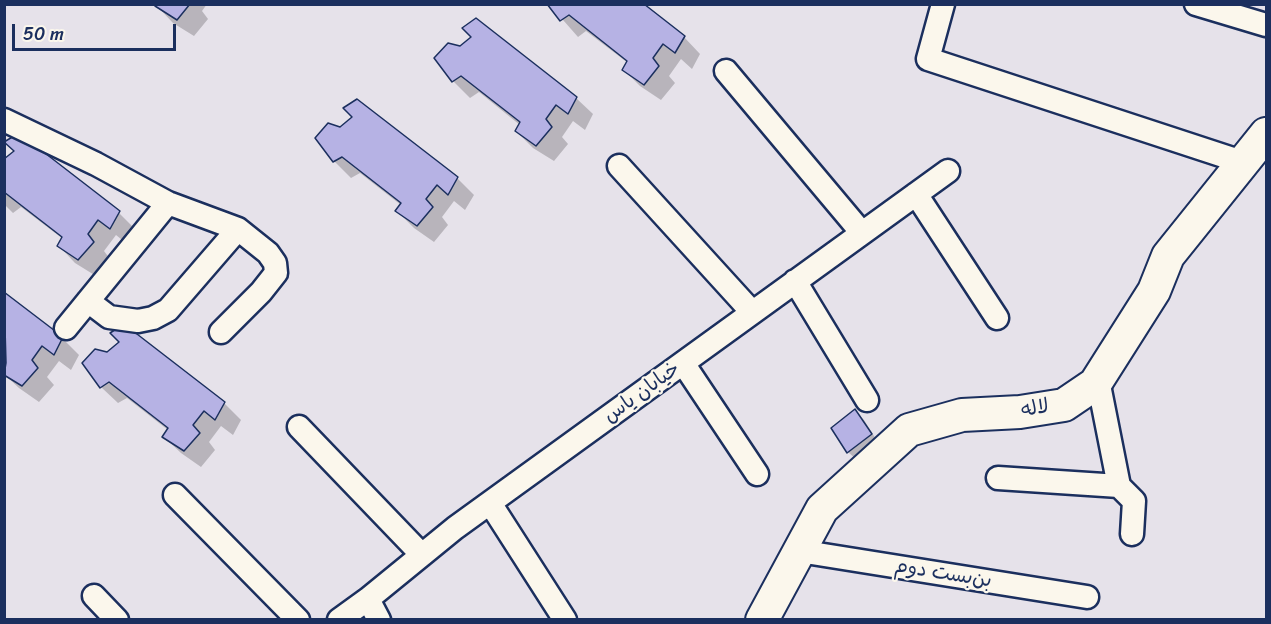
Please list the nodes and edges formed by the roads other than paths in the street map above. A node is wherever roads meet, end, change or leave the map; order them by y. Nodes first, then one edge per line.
1 (943, 4) edge
2 (1196, 4) edge
3 (1266, 25) edge
4 (726, 71) dead end
5 (4, 120) edge
6 (1266, 134) edge
7 (1242, 162) junction
8 (619, 166) dead end
9 (948, 171) dead end
10 (916, 194) junction
11 (168, 203) junction
12 (238, 229) junction
13 (862, 233) junction
14 (795, 281) junction
15 (88, 301) junction
16 (752, 312) junction
17 (997, 318) dead end
18 (66, 328) dead end
19 (221, 332) dead end
20 (683, 363) junction
21 (1098, 380) junction
22 (867, 400) dead end
23 (299, 427) dead end
24 (757, 474) dead end
25 (998, 478) dead end
26 (1119, 486) junction
27 (175, 495) dead end
28 (490, 502) junction
29 (1132, 534) dead end
30 (799, 551) junction
31 (422, 555) junction
32 (94, 596) dead end
33 (1087, 597) dead end
34 (368, 599) junction
35 (117, 620) edge
36 (298, 620) edge
37 (339, 620) edge
38 (379, 620) edge
39 (564, 620) edge
40 (762, 620) edge

1 - 7 street
2 - 3 street
4 - 13 street
5 - 11 street
6 - 7 street, لاله
7 - 21 street, لاله
8 - 16 street
9 - 10 street, خیابان یاس
10 - 13 street, خیابان یاس
10 - 17 street
11 - 12 street
11 - 15 street
12 - 15 street
12 - 19 street
13 - 14 street, خیابان یاس
14 - 16 street, خیابان یاس
14 - 22 street
15 - 18 street
16 - 20 street, خیابان یاس
20 - 24 street
20 - 28 street, خیابان یاس
21 - 26 street
21 - 30 street, لاله
23 - 31 street
25 - 26 street
26 - 29 street
27 - 36 street
28 - 31 street, خیابان یاس
28 - 39 street
30 - 33 street, بن‌بست دوم
30 - 40 street, لاله
31 - 34 street, خیابان یاس
32 - 35 street
34 - 37 street, خیابان یاس
34 - 38 street

